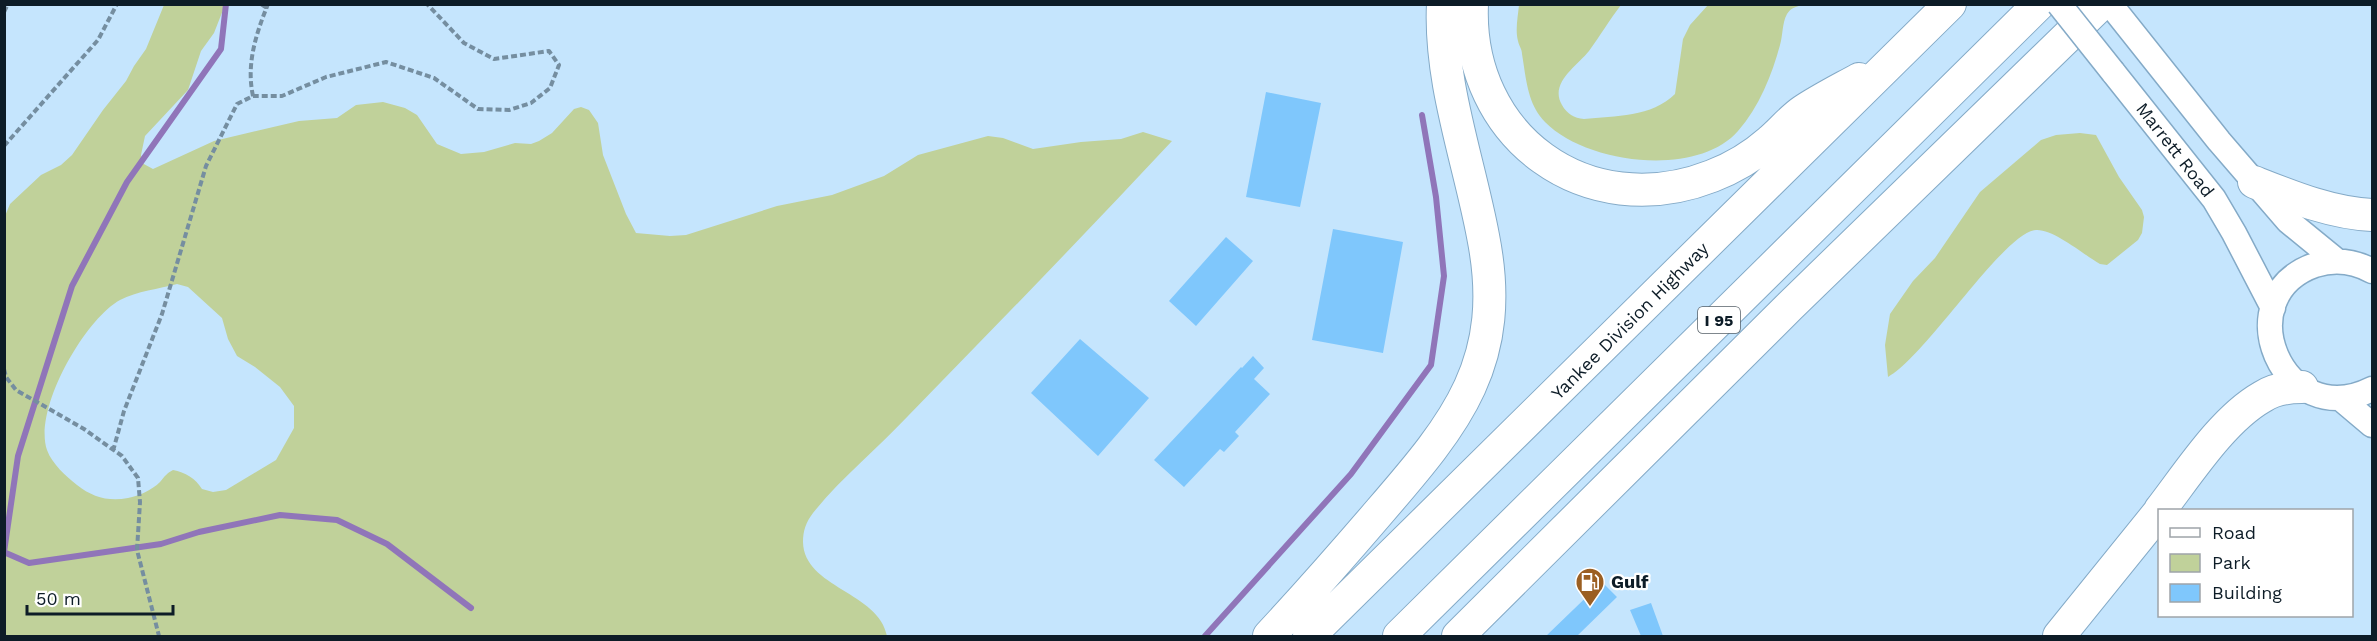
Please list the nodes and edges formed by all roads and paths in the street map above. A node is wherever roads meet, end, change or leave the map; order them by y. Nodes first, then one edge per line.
1 (8, 4) edge
2 (117, 4) edge
3 (261, 4) edge
4 (428, 4) edge
5 (1443, 4) edge
6 (1472, 4) edge
7 (1950, 4) edge
8 (2039, 4) edge
9 (2059, 4) edge
10 (2101, 4) edge
11 (2110, 4) edge
12 (267, 6) edge
13 (4, 12) edge
14 (1896, 58) junction
15 (253, 96) junction
16 (4, 146) edge
17 (2254, 182) junction
18 (2373, 215) edge
19 (2337, 261) junction
20 (2373, 271) edge
21 (2273, 308) junction
22 (4, 369) edge
23 (2302, 387) junction
24 (2373, 389) edge
25 (2340, 398) junction
26 (2373, 424) edge
27 (113, 451) junction
28 (2162, 509) edge
29 (2158, 513) edge
30 (159, 636) edge
31 (1269, 636) edge
32 (1309, 636) edge
33 (1399, 636) edge
34 (1458, 636) edge
35 (2059, 636) edge

1 - 13 path
2 - 16 path
3 - 12 path
4 - 15 path
5 - 31 highway
6 - 14 highway
7 - 14 highway, Yankee Division Highway
8 - 33 highway, I 95
9 - 21 main road, Marrett Road, bridge
10 - 34 highway
11 - 17 main road
12 - 15 path
14 - 32 highway, Yankee Division Highway
15 - 27 path
17 - 18 highway
17 - 19 main road
19 - 20 main road
19 - 21 main road
21 - 23 main road
22 - 27 path
23 - 25 main road
23 - 28 highway
24 - 25 main road
25 - 26 main road
27 - 30 path
29 - 35 highway

